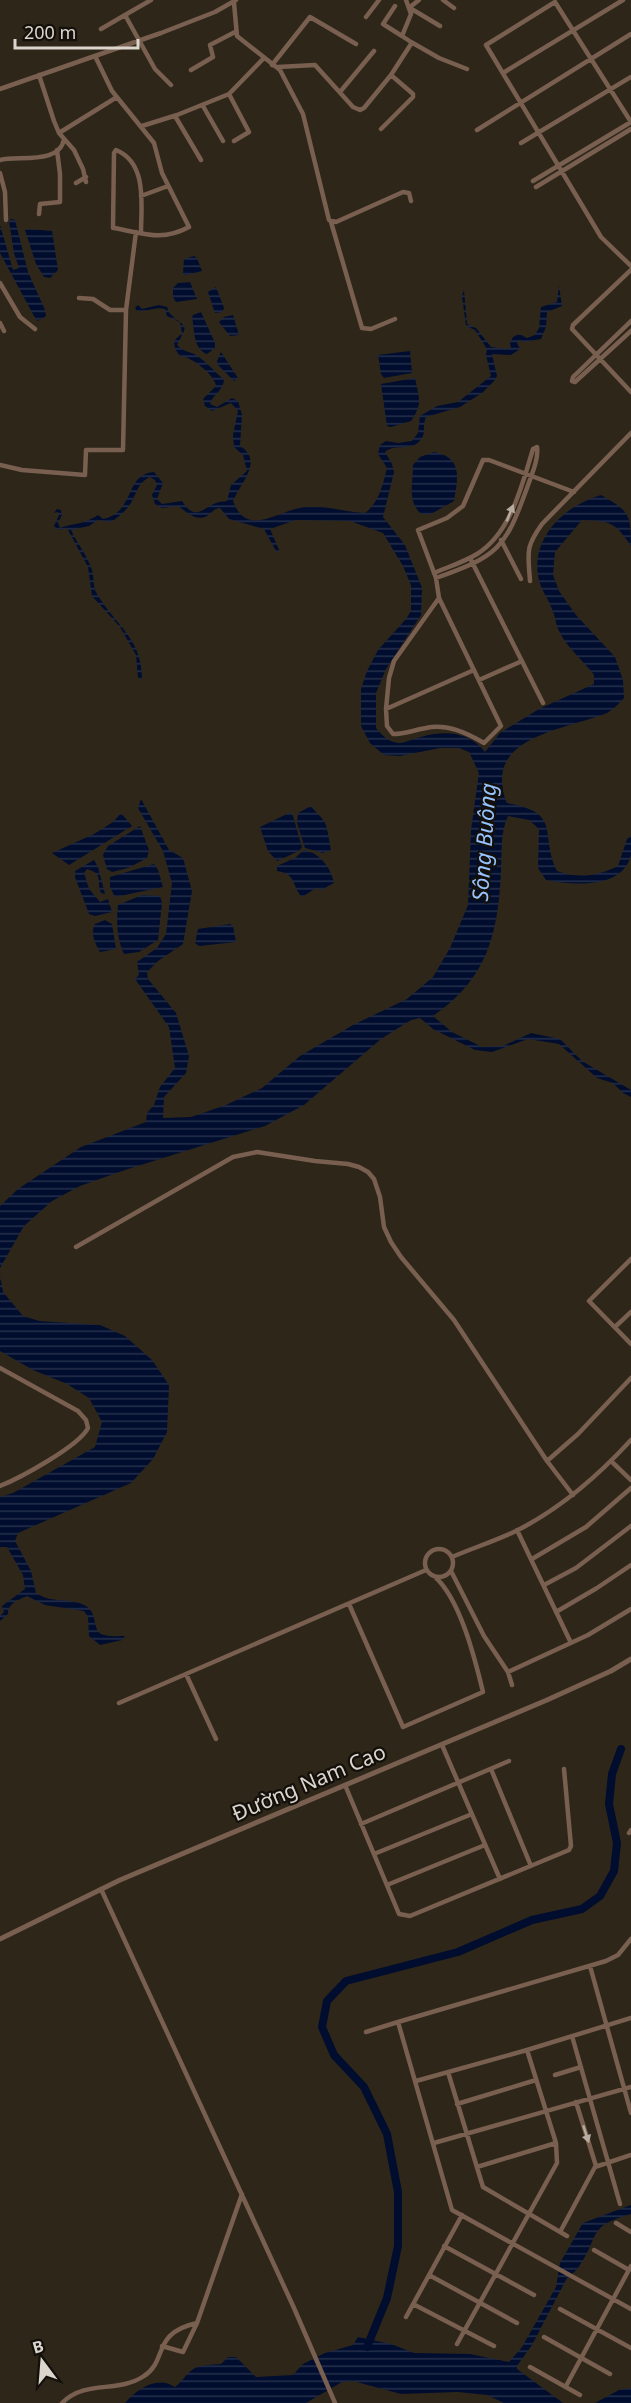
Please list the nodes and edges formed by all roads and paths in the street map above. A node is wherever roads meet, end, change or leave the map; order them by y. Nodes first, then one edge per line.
1 (151, 0) edge
2 (379, 0) edge
3 (406, 0) edge
4 (419, 0) edge
5 (443, 0) edge
6 (623, 0) edge
7 (235, 2) edge
8 (395, 6) dead end
9 (410, 8) junction
10 (454, 8) dead end
11 (125, 15) junction
12 (366, 17) dead end
13 (440, 26) dead end
14 (101, 29) dead end
15 (573, 30) junction
16 (236, 33) junction
17 (631, 34) edge
18 (402, 36) junction
19 (140, 40) junction
20 (411, 42) junction
21 (356, 44) dead end
22 (374, 51) dead end
23 (95, 56) junction
24 (264, 58) junction
25 (591, 59) junction
26 (274, 66) junction
27 (467, 69) dead end
28 (191, 70) dead end
29 (503, 73) junction
30 (39, 75) junction
31 (391, 75) junction
32 (631, 77) edge
33 (171, 85) dead end
34 (0, 89) edge
35 (611, 89) junction
36 (340, 92) junction
37 (229, 94) junction
38 (117, 98) junction
39 (521, 103) junction
40 (203, 106) junction
41 (175, 116) junction
42 (631, 122) edge
43 (142, 126) junction
44 (381, 129) dead end
45 (631, 129) edge
46 (477, 130) dead end
47 (540, 132) junction
48 (60, 133) junction
49 (64, 138) junction
50 (223, 141) dead end
51 (234, 141) dead end
52 (521, 143) dead end
53 (57, 150) junction
54 (0, 160) edge
55 (201, 160) dead end
56 (560, 165) junction
57 (563, 171) junction
58 (0, 173) edge
59 (533, 181) dead end
60 (76, 183) dead end
61 (168, 186) junction
62 (536, 187) dead end
63 (141, 196) junction
64 (411, 201) dead end
65 (39, 214) dead end
66 (6, 220) dead end
67 (331, 222) junction
68 (138, 233) junction
69 (631, 268) edge
70 (0, 283) edge
71 (79, 298) dead end
72 (126, 310) junction
73 (395, 319) dead end
74 (631, 321) edge
75 (0, 323) edge
76 (35, 329) dead end
77 (4, 331) dead end
78 (631, 331) edge
79 (595, 355) junction
80 (600, 360) junction
81 (630, 388) edge
82 (631, 433) edge
83 (0, 465) edge
84 (528, 475) junction
85 (574, 492) junction
86 (498, 535) junction
87 (502, 543) junction
88 (470, 558) junction
89 (473, 565) junction
90 (435, 575) junction
91 (521, 579) dead end
92 (530, 581) dead end
93 (439, 598) junction
94 (522, 661) junction
95 (474, 670) junction
96 (479, 680) junction
97 (543, 704) dead end
98 (386, 709) junction
99 (76, 1247) dead end
100 (631, 1259) edge
101 (631, 1312) edge
102 (615, 1327) junction
103 (631, 1344) edge
104 (0, 1368) edge
105 (631, 1378) edge
106 (631, 1440) edge
107 (547, 1461) junction
108 (611, 1461) junction
109 (631, 1480) edge
110 (0, 1486) edge
111 (631, 1488) edge
112 (573, 1495) junction
113 (631, 1526) edge
114 (517, 1530) junction
115 (452, 1557) junction
116 (532, 1559) junction
117 (631, 1565) edge
118 (426, 1570) junction
119 (451, 1571) junction
120 (434, 1576) junction
121 (544, 1585) junction
122 (349, 1604) junction
123 (631, 1609) edge
124 (556, 1612) junction
125 (571, 1643) junction
126 (631, 1659) edge
127 (508, 1672) junction
128 (186, 1674) junction
129 (512, 1685) dead end
130 (119, 1703) dead end
131 (216, 1738) dead end
132 (442, 1744) junction
133 (509, 1761) dead end
134 (491, 1769) junction
135 (564, 1769) dead end
136 (459, 1783) junction
137 (345, 1785) junction
138 (472, 1814) junction
139 (362, 1824) junction
140 (485, 1845) junction
141 (374, 1854) junction
142 (531, 1866) junction
143 (500, 1879) junction
144 (387, 1885) junction
145 (101, 1888) junction
146 (0, 1939) edge
147 (631, 1939) edge
148 (590, 1966) junction
149 (631, 2018) edge
150 (398, 2022) junction
151 (607, 2025) junction
152 (366, 2032) dead end
153 (572, 2036) junction
154 (527, 2050) junction
155 (580, 2067) junction
156 (448, 2072) junction
157 (555, 2075) dead end
158 (536, 2080) junction
159 (416, 2081) junction
160 (631, 2087) edge
161 (624, 2089) junction
162 (590, 2099) junction
163 (576, 2103) junction
164 (458, 2104) junction
165 (546, 2111) junction
166 (631, 2113) edge
167 (466, 2134) junction
168 (434, 2143) junction
169 (556, 2143) junction
170 (631, 2155) edge
171 (608, 2162) junction
172 (596, 2166) junction
173 (477, 2167) junction
174 (242, 2194) junction
175 (620, 2204) dead end
176 (462, 2215) junction
177 (529, 2215) junction
178 (616, 2223) dead end
179 (560, 2232) junction
180 (631, 2232) edge
181 (567, 2236) dead end
182 (514, 2244) junction
183 (444, 2246) junction
184 (594, 2250) dead end
185 (630, 2268) edge
186 (496, 2275) junction
187 (429, 2276) junction
188 (534, 2295) dead end
189 (612, 2299) junction
190 (481, 2302) junction
191 (413, 2304) junction
192 (560, 2309) dead end
193 (631, 2309) edge
194 (406, 2317) dead end
195 (197, 2323) junction
196 (517, 2323) dead end
197 (596, 2329) junction
198 (465, 2332) junction
199 (544, 2337) dead end
200 (458, 2344) dead end
201 (162, 2346) junction
202 (494, 2346) dead end
203 (631, 2348) edge
204 (580, 2359) junction
205 (530, 2367) dead end
206 (610, 2374) dead end
207 (566, 2386) junction
208 (580, 2395) dead end
209 (62, 2403) edge
210 (335, 2403) edge

1 - 11 street
2 - 12 street
3 - 9 street
4 - 9 street
5 - 10 street
6 - 15 street
7 - 16 street
7 - 19 street
8 - 18 street
9 - 13 street
9 - 18 street
11 - 14 street
11 - 19 street
15 - 25 street
15 - 29 street
15 - 29 street
16 - 24 street
16 - 28 street
17 - 25 street
18 - 20 street
19 - 23 street
19 - 33 street
20 - 27 street
20 - 31 street
21 - 26 street
22 - 36 street
23 - 30 street
23 - 38 street
24 - 26 street
24 - 37 street
25 - 35 street
25 - 39 street
26 - 36 street
26 - 67 street
29 - 39 street
30 - 34 street
30 - 48 street
31 - 36 street
31 - 44 street
32 - 35 street
35 - 42 street
35 - 47 street
37 - 40 street
37 - 51 street
38 - 43 street
38 - 48 street
39 - 46 street
39 - 47 street
40 - 41 street
40 - 50 street
41 - 43 street
41 - 55 street
42 - 56 street
43 - 61 street
45 - 57 street
47 - 52 street
47 - 56 street
48 - 49 street
49 - 53 street
49 - 60 street
53 - 54 street
53 - 65 street
56 - 57 street
56 - 59 street
57 - 62 street
57 - 69 street
58 - 66 street
61 - 63 street
61 - 68 street
63 - 68 street
63 - 68 street
64 - 67 street
67 - 73 street
68 - 72 street
69 - 79 street
70 - 76 street
71 - 72 street
72 - 83 street
74 - 79 street
75 - 77 street
78 - 80 street
79 - 80 street
79 - 80 street
80 - 81 street
82 - 85 street
84 - 84 street
84 - 85 street
86 -> 84 street
84 - 87 street
84 - 90 street
85 - 92 street
86 - 87 street
86 - 88 street
87 - 89 street
87 - 91 street
88 - 89 street
88 - 90 street
89 - 90 street
89 - 94 street
90 - 93 street
93 - 95 street
93 - 98 street
94 - 96 street
94 - 97 street
95 - 96 street
95 - 98 street
96 - 98 street
99 - 107 street
100 - 102 street
101 - 102 street
102 - 103 street
104 - 110 street
105 - 107 street
106 - 108 street
107 - 112 street
108 - 109 street
108 - 112 street
111 - 116 street
112 - 114 street
113 - 121 street
114 - 115 street
114 - 116 street
115 - 118 street
115 - 119 street
116 - 121 street
117 - 124 street
118 - 120 street
118 - 122 street
119 - 120 street
119 - 127 street
120 - 122 street
121 - 124 street
122 - 128 street
123 - 125 street
124 - 125 street
125 - 127 street
126 - 132 street, Đường Nam Cao
127 - 129 street
128 - 130 street
128 - 131 street
132 - 136 street
132 - 137 street, Đường Nam Cao
133 - 134 street
134 - 136 street
134 - 142 street
135 - 142 street
136 - 138 street
136 - 139 street
137 - 139 street
137 - 145 street, Đường Nam Cao
138 - 140 street
138 - 141 street
139 - 141 street
140 - 143 street
140 - 144 street
141 - 144 street
142 - 143 street
143 - 144 street
145 - 146 street, Đường Nam Cao
145 - 174 street
147 - 148 street
148 - 150 street
148 - 151 street
149 - 151 street
150 - 152 street
150 - 159 street
151 - 153 street
151 - 161 street
153 - 154 street
153 - 155 street
154 - 156 street
154 - 158 street
155 - 157 street
155 - 162 street
156 - 159 street
156 - 164 street
158 - 164 street
158 - 165 street
159 - 168 street
160 - 161 street
161 - 162 street
161 - 166 street
162 - 163 street
162 - 171 street
163 - 165 street
163 -> 172 street
164 - 167 street
165 - 167 street
165 - 169 street
167 - 168 street
167 - 173 street
168 - 176 street
169 - 173 street
169 - 177 street
170 - 171 street
171 - 172 street
171 - 175 street
172 - 179 street
173 - 177 street
174 - 195 street
174 - 210 street
176 - 182 street
176 - 183 street
177 - 179 street
177 - 182 street
178 - 180 street
179 - 181 street
182 - 186 street
182 - 189 street
183 - 186 street
183 - 187 street
184 - 185 street
185 - 189 street
186 - 188 street
186 - 190 street
187 - 190 street
187 - 191 street
189 - 193 street
189 - 197 street
190 - 196 street
190 - 198 street
191 - 194 street
191 - 198 street
192 - 197 street
195 - 201 street
195 - 201 street
197 - 203 street
197 - 204 street
198 - 200 street
198 - 202 street
199 - 204 street
201 - 209 street
204 - 206 street
204 - 207 street
205 - 207 street
207 - 208 street

